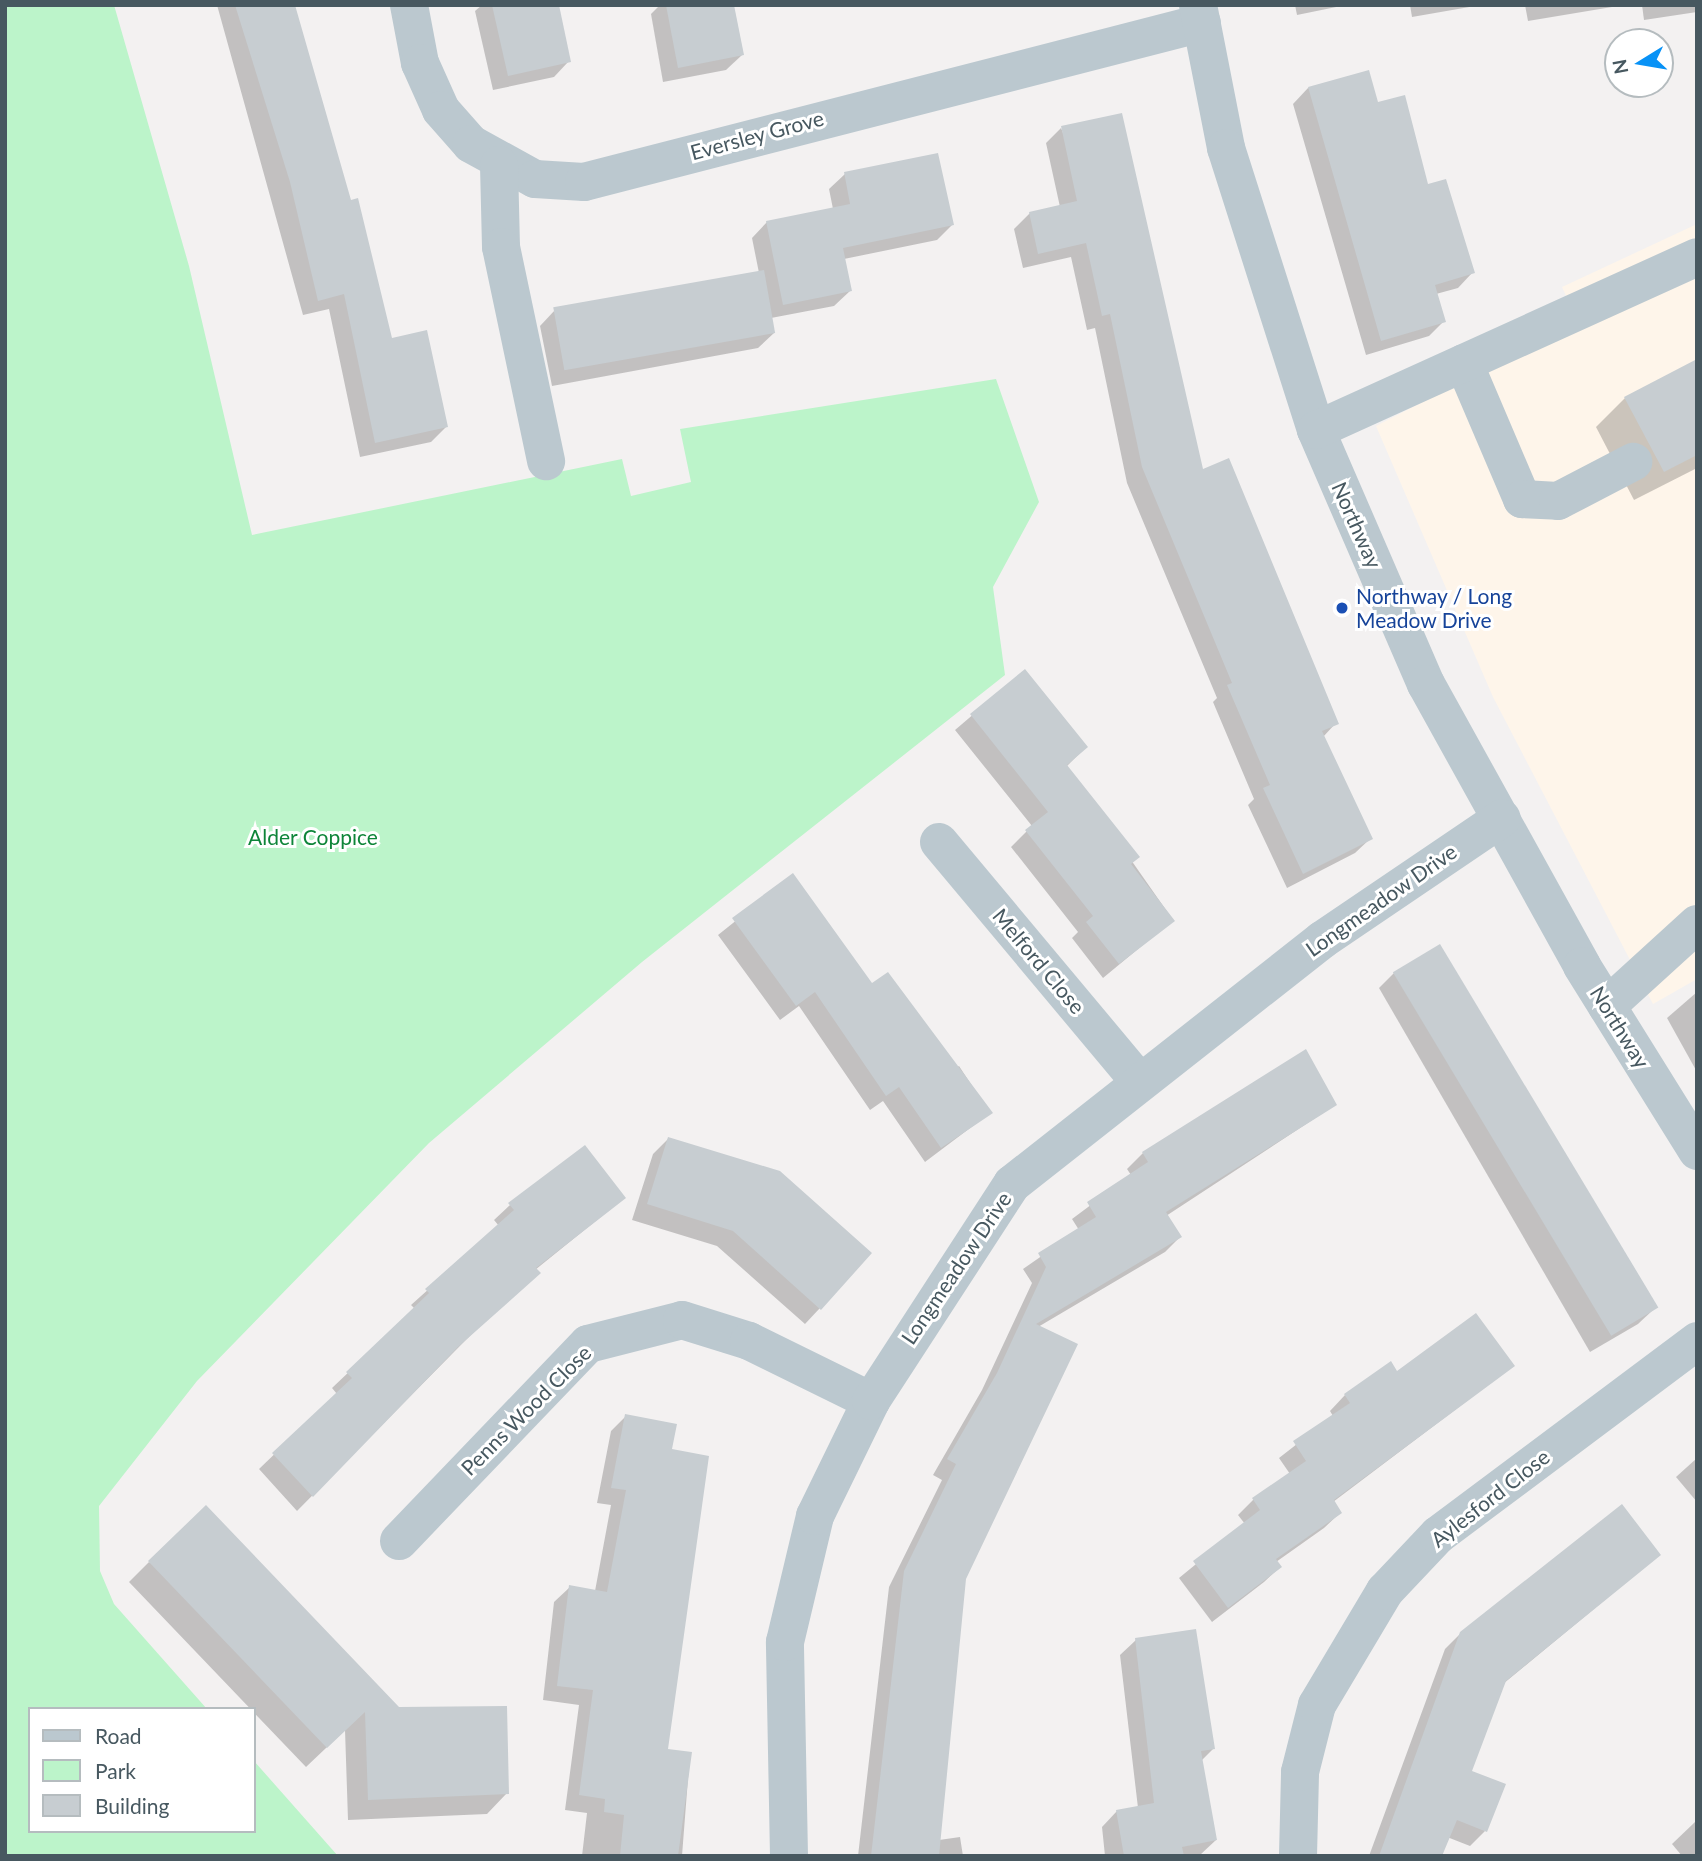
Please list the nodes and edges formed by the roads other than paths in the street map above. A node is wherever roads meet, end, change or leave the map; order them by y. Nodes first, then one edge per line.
1 (409, 5) edge
2 (1200, 14) edge
3 (499, 165) junction
4 (1697, 257) edge
5 (1464, 363) junction
6 (1315, 430) junction
7 (546, 461) dead end
8 (1633, 462) dead end
9 (1502, 818) junction
10 (939, 842) dead end
11 (1697, 924) edge
12 (1607, 1006) junction
13 (1139, 1081) junction
14 (1697, 1151) edge
15 (1697, 1341) edge
16 (871, 1401) junction
17 (399, 1541) dead end
18 (789, 1856) edge
19 (1298, 1856) edge

1 - 3 street, Eversley Grove
2 - 3 street, Eversley Grove
2 - 6 street, Northway
3 - 7 street
4 - 5 street
5 - 6 street
5 - 8 street
6 - 9 street, Northway
9 - 12 street, Northway
9 - 13 street, Longmeadow Drive
10 - 13 street, Melford Close
11 - 12 street
12 - 14 street, Northway
13 - 16 street, Longmeadow Drive
15 - 19 street, Aylesford Close
16 - 17 street, Penns Wood Close
16 - 18 street, Longmeadow Drive

